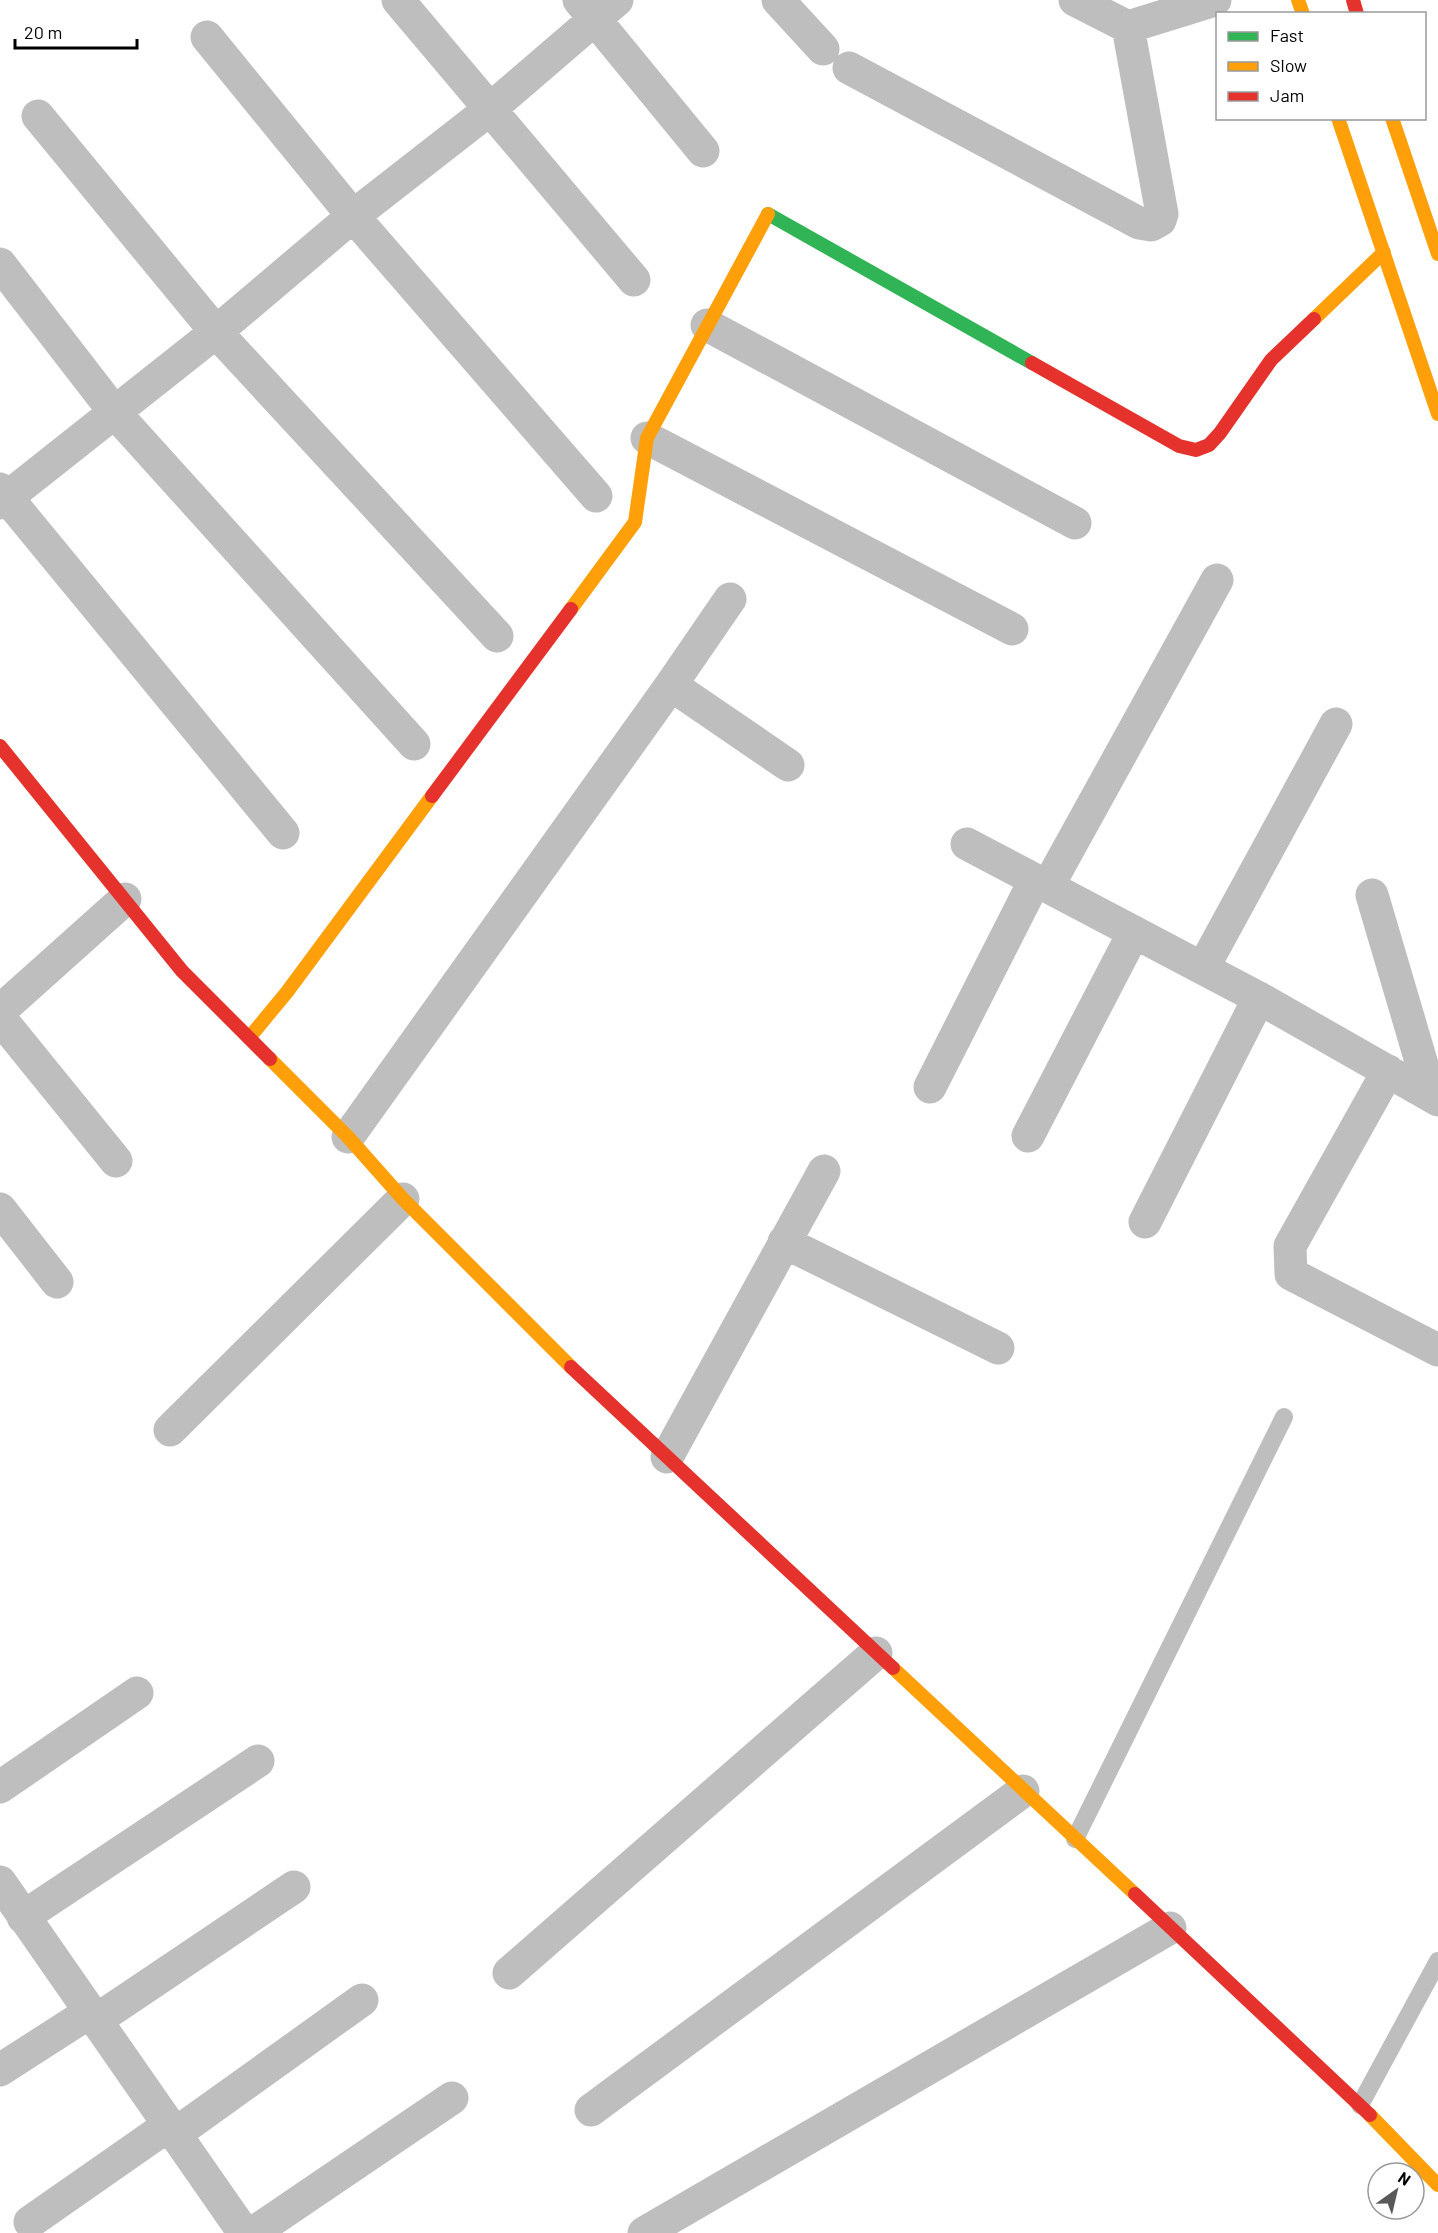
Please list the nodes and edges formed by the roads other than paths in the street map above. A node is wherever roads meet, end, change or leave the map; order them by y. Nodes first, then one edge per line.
1 (398, 0) edge
2 (778, 0) edge
3 (1075, 0) edge
4 (1215, 0) edge
5 (597, 6) edge
6 (1128, 27) junction
7 (207, 37) dead end
8 (823, 49) dead end
9 (849, 68) dead end
10 (489, 110) junction
11 (38, 116) dead end
12 (1339, 120) edge
13 (1393, 120) edge
14 (703, 151) dead end
15 (1427, 188) edge
16 (353, 216) junction
17 (1384, 252) junction
18 (1438, 254) edge
19 (0, 264) edge
20 (634, 280) dead end
21 (707, 325) junction
22 (216, 332) junction
23 (116, 414) junction
24 (1438, 414) edge
25 (647, 438) junction
26 (2, 496) edge
27 (596, 496) dead end
28 (1075, 523) dead end
29 (1217, 579) dead end
30 (730, 599) dead end
31 (1012, 629) dead end
32 (497, 636) dead end
33 (671, 685) junction
34 (1336, 724) dead end
35 (414, 744) dead end
36 (0, 746) edge
37 (788, 765) dead end
38 (283, 833) dead end
39 (967, 844) dead end
40 (1041, 883) junction
41 (1372, 895) dead end
42 (125, 899) junction
43 (1134, 932) junction
44 (1203, 968) junction
45 (1258, 998) junction
46 (0, 1011) edge
47 (0, 1018) edge
48 (249, 1038) junction
49 (1388, 1071) junction
50 (930, 1087) dead end
51 (1434, 1097) edge
52 (1028, 1136) dead end
53 (348, 1137) junction
54 (116, 1161) dead end
55 (824, 1171) dead end
56 (403, 1199) junction
57 (0, 1209) edge
58 (1145, 1222) dead end
59 (784, 1242) junction
60 (57, 1282) dead end
61 (998, 1348) dead end
62 (1438, 1350) edge
63 (1284, 1416) dead end
64 (170, 1430) dead end
65 (667, 1457) junction
66 (876, 1653) junction
67 (137, 1693) dead end
68 (258, 1761) dead end
69 (0, 1787) edge
70 (1023, 1791) junction
71 (1075, 1839) junction
72 (294, 1887) dead end
73 (8, 1900) edge
74 (1170, 1928) junction
75 (1438, 1961) edge
76 (509, 1973) dead end
77 (362, 2000) dead end
78 (93, 2016) junction
79 (0, 2070) edge
80 (452, 2098) dead end
81 (1360, 2105) junction
82 (591, 2110) dead end
83 (172, 2129) junction
84 (1438, 2185) edge
85 (30, 2222) dead end
86 (244, 2233) edge
87 (253, 2233) edge
88 (644, 2233) edge

1 - 10 street
2 - 8 street
3 - 6 street
4 - 6 street
5 - 10 street
5 - 14 street
6 - 9 street
7 - 16 street
10 - 16 street
10 - 20 street
11 - 22 street
12 - 17 street
13 - 15 street
15 - 18 street
16 - 22 street
16 - 27 street
17 - 21 street
17 - 24 street
19 - 23 street
21 - 25 street
21 - 28 street
22 - 23 street
22 - 32 street
23 - 26 street
23 - 35 street
25 - 31 street
25 - 48 street
26 - 38 street
29 - 40 street
30 - 33 street
33 - 37 street
33 - 53 street
34 - 44 street
36 - 42 street
39 - 40 street
40 - 43 street
40 - 50 street
41 - 51 street
42 - 46 street
42 - 48 street
43 - 44 street
43 - 52 street
44 - 45 street
45 - 49 street
45 - 58 street
47 - 54 street
48 - 53 street
49 - 51 street
49 - 62 street
53 - 56 street
55 - 59 street
56 - 64 street
56 - 65 street
57 - 60 street
59 - 61 street
59 - 65 street
63 - 71 lane
65 - 66 street
66 - 70 street
66 - 76 street
67 - 69 street
68 - 73 street
70 - 71 street
70 - 82 street
71 - 74 street
72 - 78 street
73 - 78 street
74 - 81 street
74 - 88 street
75 - 81 lane
77 - 83 street
78 - 79 street
78 - 83 street
80 - 87 street
81 - 84 street
83 - 85 street
83 - 86 street

